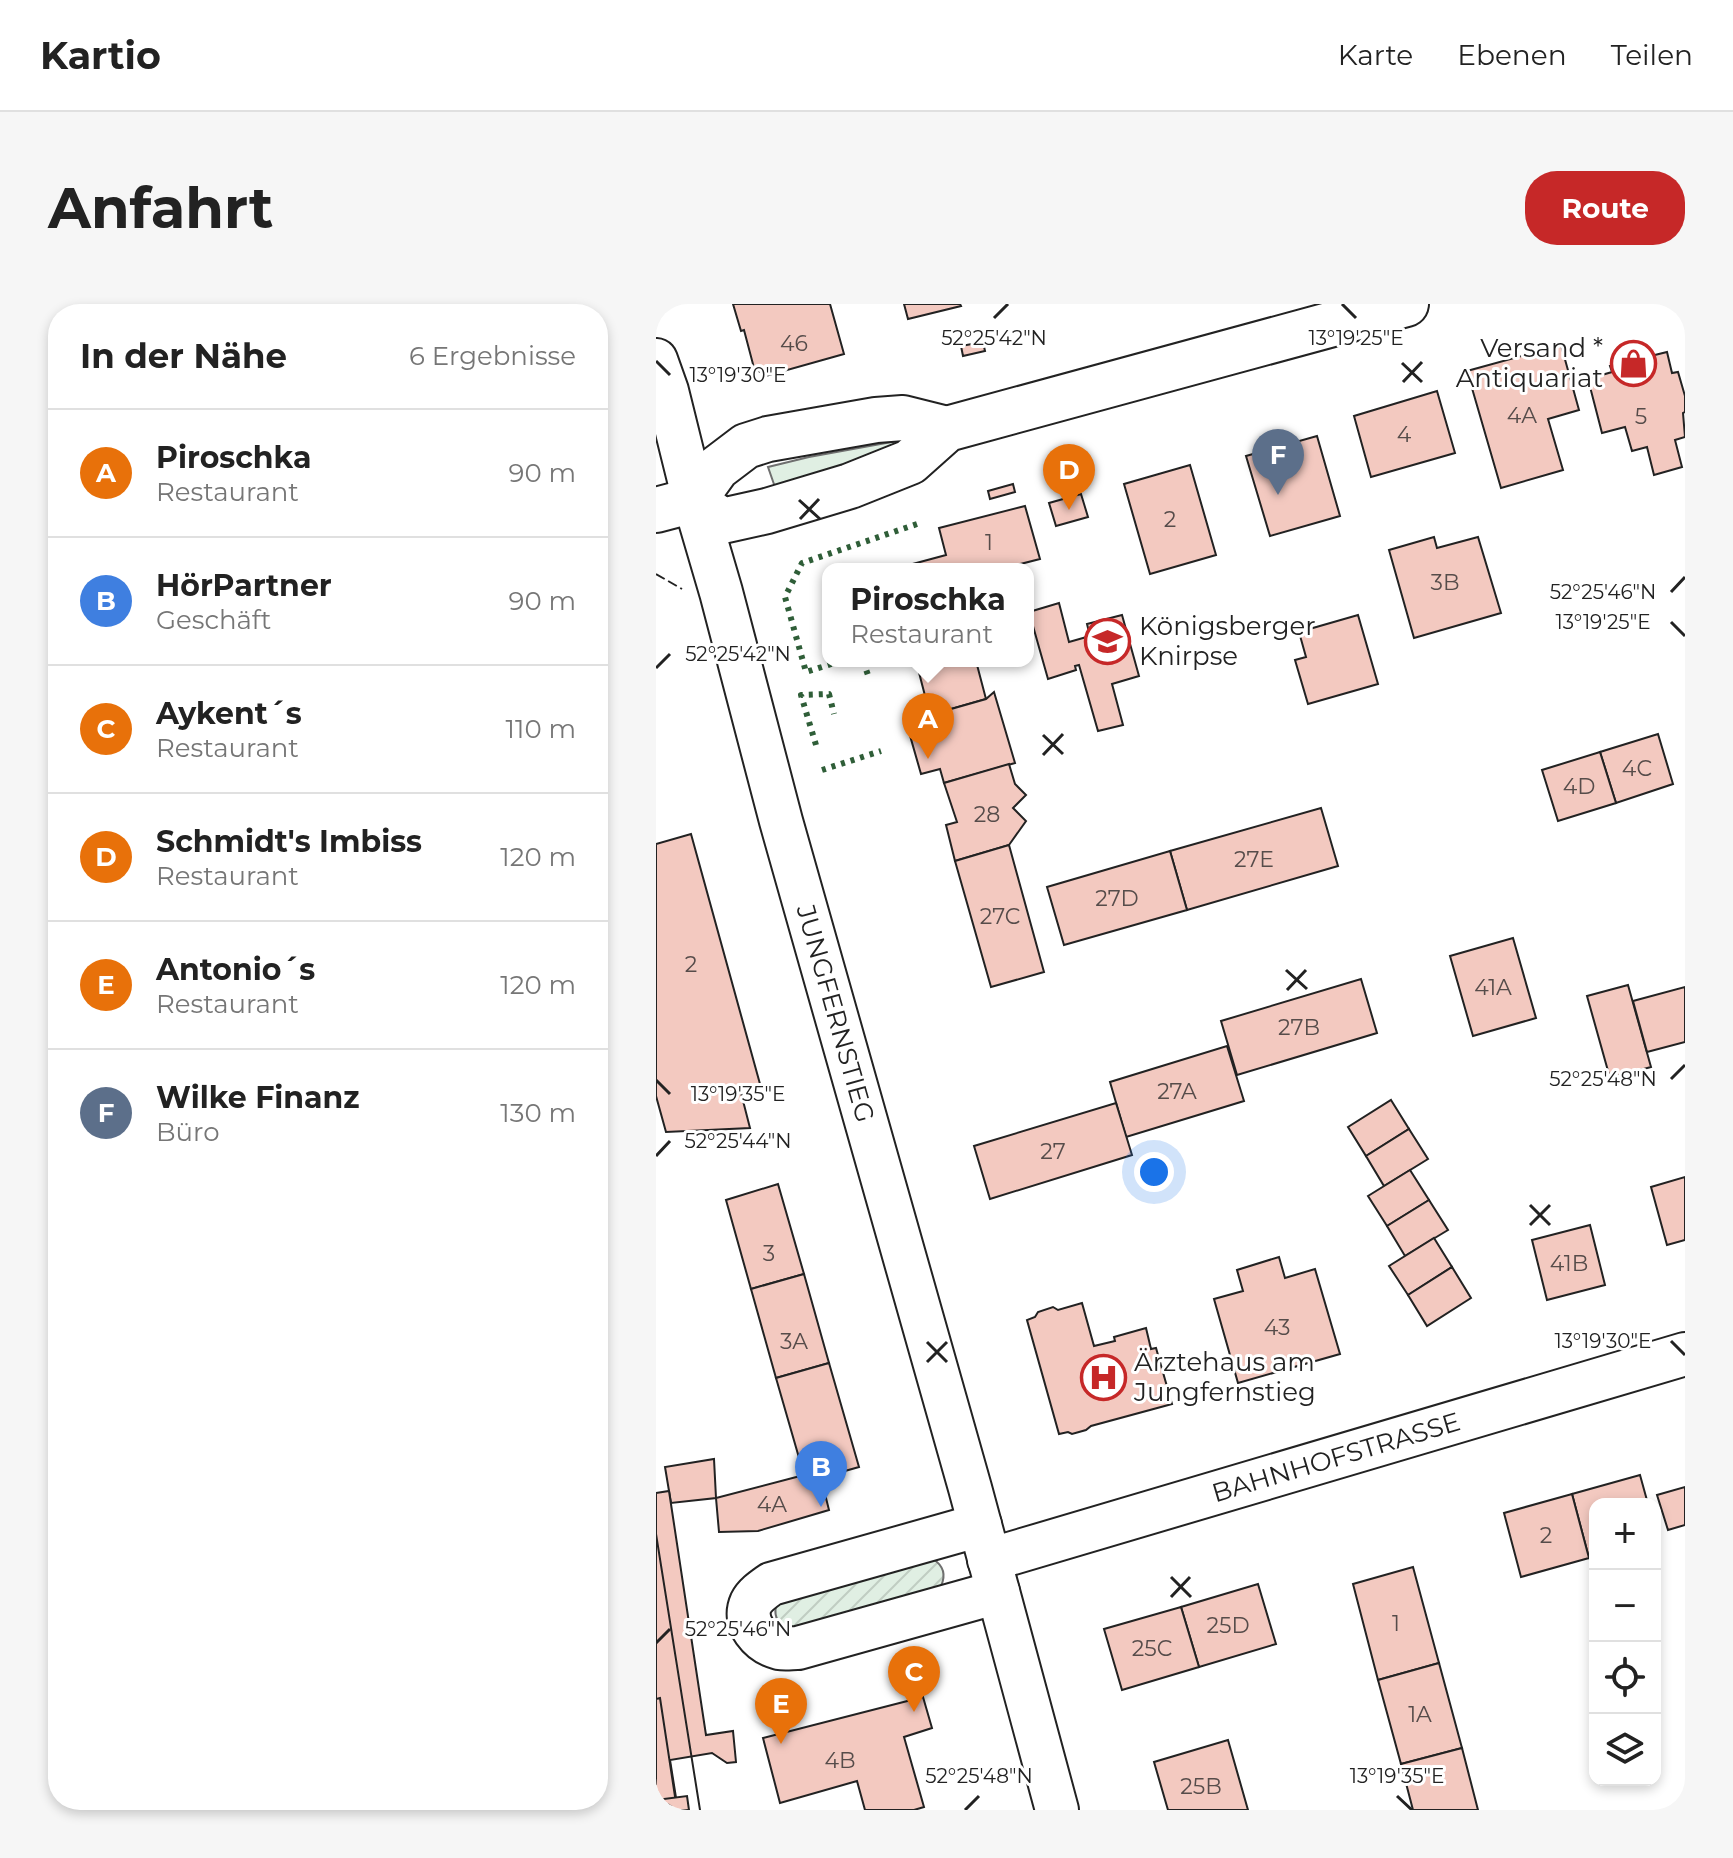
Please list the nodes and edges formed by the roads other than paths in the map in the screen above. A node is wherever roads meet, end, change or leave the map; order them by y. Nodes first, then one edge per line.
1 (1406, 304) edge
2 (656, 360) edge
3 (947, 429) junction
4 (675, 505) edge
5 (1685, 1354) edge
6 (989, 1559) junction
7 (1057, 1810) edge

1 - 3 main road
2 - 4 street, JUNGFERNSTIEG
3 - 4 main road
3 - 4 main road
4 - 6 street, JUNGFERNSTIEG
5 - 6 street, BAHNHOFSTRASSE
6 - 6 street
6 - 7 street, JUNGFERNSTIEG

